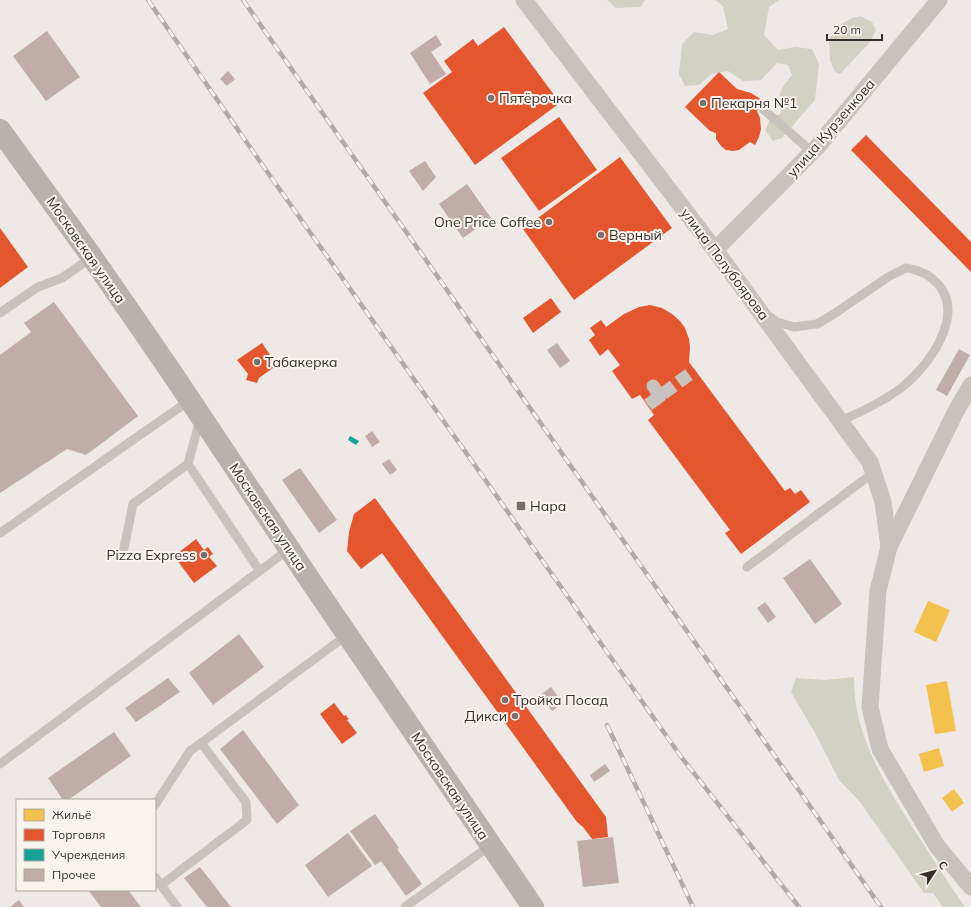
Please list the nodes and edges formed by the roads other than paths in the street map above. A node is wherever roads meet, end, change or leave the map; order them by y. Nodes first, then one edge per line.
1 (524, 0) edge
2 (939, 0) edge
3 (763, 109) dead end
4 (0, 130) edge
5 (812, 152) junction
6 (715, 250) junction
7 (92, 257) junction
8 (749, 296) junction
9 (0, 313) edge
10 (971, 386) edge
11 (195, 408) junction
12 (840, 421) junction
13 (188, 464) junction
14 (873, 473) junction
15 (0, 533) edge
16 (889, 546) junction
17 (124, 548) dead end
18 (289, 549) junction
19 (747, 567) dead end
20 (259, 570) junction
21 (347, 635) junction
22 (201, 743) junction
23 (0, 764) edge
24 (156, 803) edge
25 (491, 845) junction
26 (156, 878) edge
27 (161, 885) junction
28 (971, 887) edge
29 (178, 907) edge
30 (405, 907) edge
31 (533, 907) edge

1 - 6 street, улица Полубоярова
2 - 5 street, улица Курзенкова
3 - 5 lane
4 - 7 main road, Московская улица
5 - 6 street, улица Курзенкова
6 - 8 street, улица Полубоярова
7 - 9 lane
7 - 11 main road, Московская улица
8 - 12 street, улица Полубоярова
8 - 12 lane
10 - 16 street
11 - 13 lane
11 - 15 lane
11 - 18 main road, Московская улица
12 - 14 street, улица Полубоярова
13 - 17 lane
13 - 20 lane
14 - 16 street, улица Полубоярова
14 - 19 lane
16 - 28 street
18 - 20 lane
18 - 21 main road, Московская улица
20 - 23 lane
21 - 22 lane
21 - 25 main road, Московская улица
22 - 24 lane
22 - 27 lane
25 - 30 lane
25 - 31 main road, Московская улица
26 - 27 lane
27 - 29 lane

